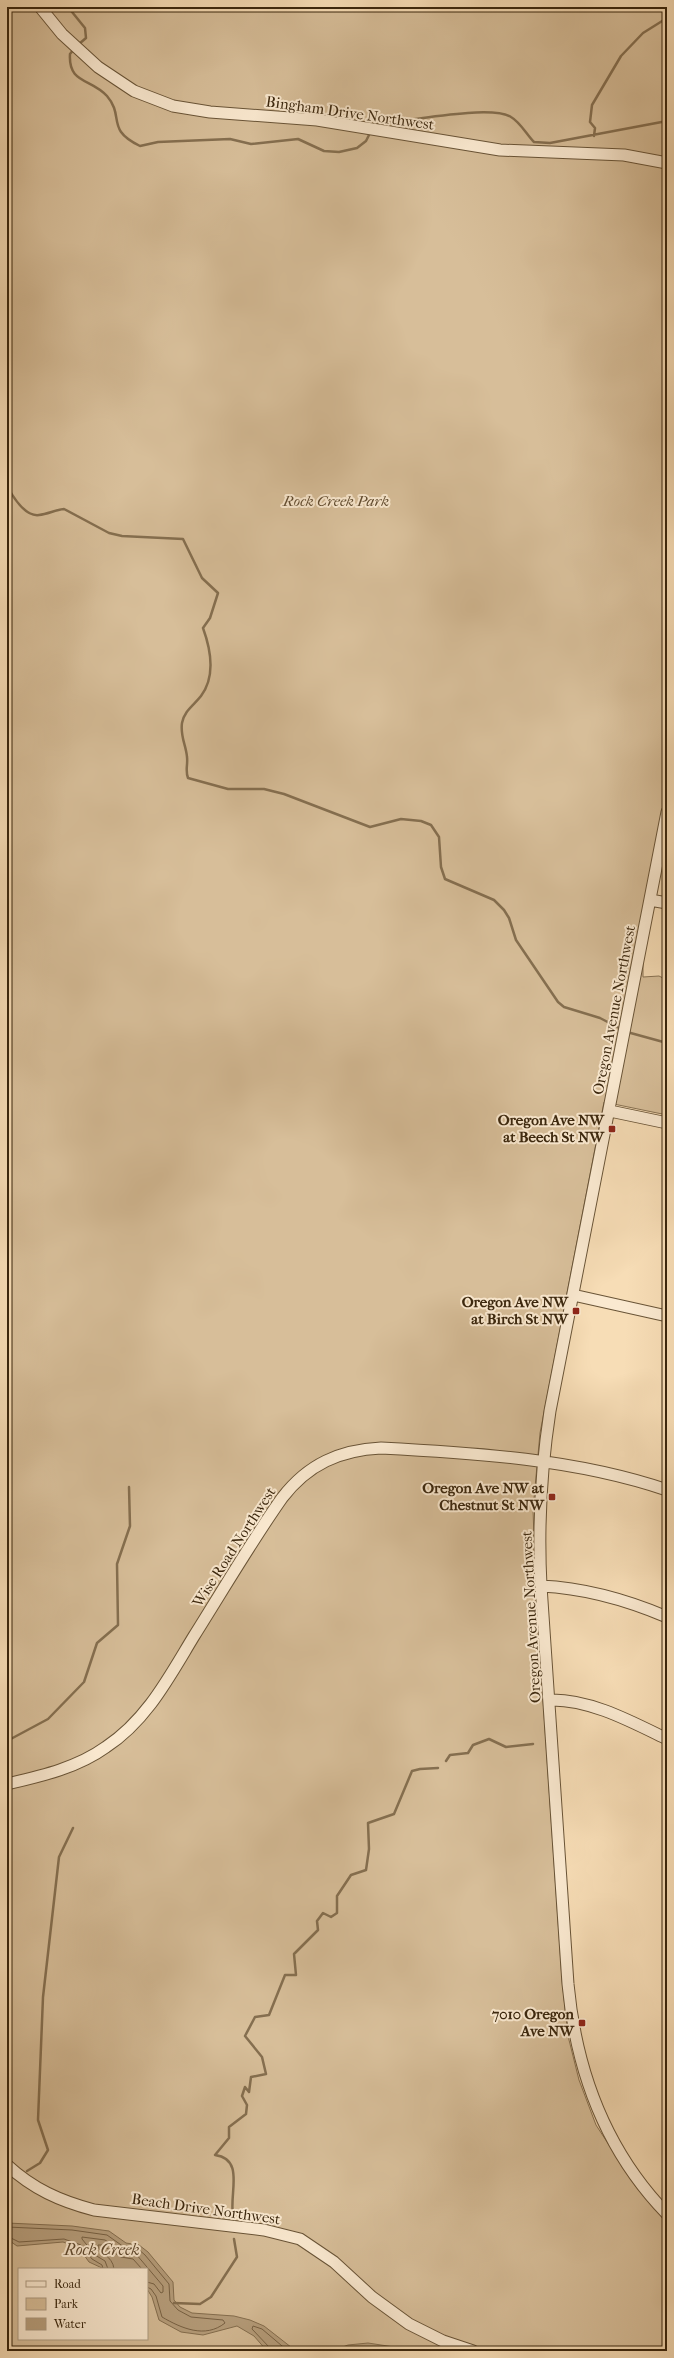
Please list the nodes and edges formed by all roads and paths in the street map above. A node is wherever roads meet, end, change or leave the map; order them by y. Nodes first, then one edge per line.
1 (40, 7) edge
2 (667, 163) edge
3 (667, 812) edge
4 (650, 900) junction
5 (667, 903) edge
6 (610, 1111) junction
7 (667, 1123) edge
8 (573, 1294) junction
9 (667, 1316) edge
10 (543, 1462) junction
11 (667, 1490) edge
12 (541, 1586) junction
13 (667, 1617) edge
14 (550, 1700) junction
15 (667, 1739) edge
16 (7, 1784) edge
17 (7, 2165) edge
18 (667, 2214) edge
19 (473, 2351) edge

1 - 2 street, Bingham Drive Northwest
3 - 4 street, Oregon Avenue Northwest
4 - 5 street
4 - 6 street, Oregon Avenue Northwest
6 - 7 street
6 - 8 street, Oregon Avenue Northwest
8 - 9 street
8 - 10 street, Oregon Avenue Northwest
10 - 11 street, Wise Road Northwest
10 - 12 street, Oregon Avenue Northwest
10 - 16 street, Wise Road Northwest
12 - 13 street
12 - 14 street, Oregon Avenue Northwest
14 - 15 street
14 - 18 street, Oregon Avenue Northwest
17 - 19 street, Beach Drive Northwest

